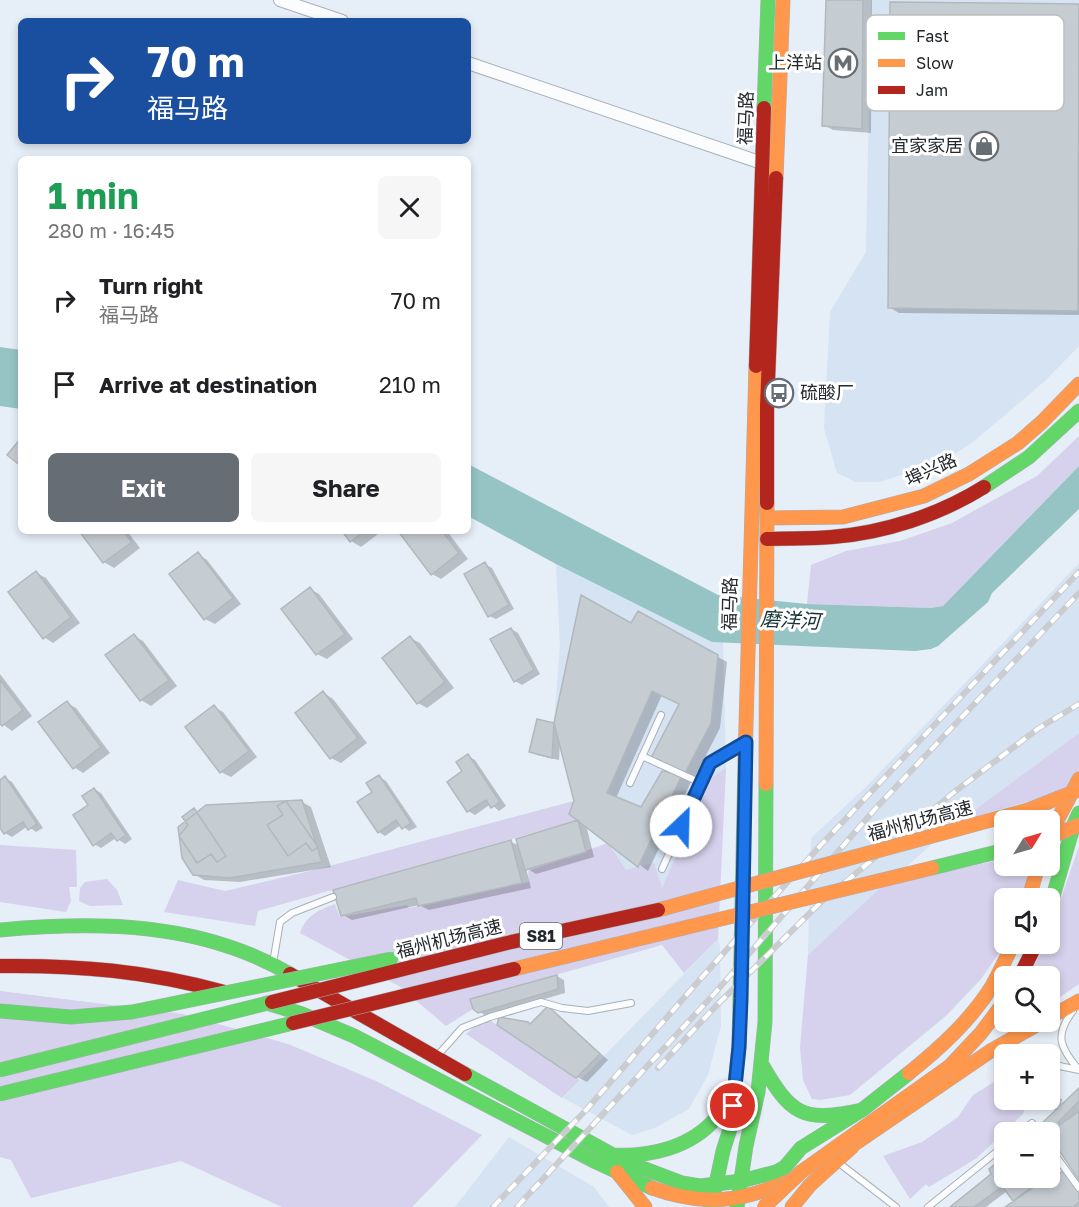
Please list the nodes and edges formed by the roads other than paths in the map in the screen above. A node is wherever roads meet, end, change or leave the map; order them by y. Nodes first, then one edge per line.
1 (280, 0) edge
2 (768, 0) edge
3 (783, 0) edge
4 (333, 18) edge
5 (471, 64) edge
6 (762, 163) junction
7 (1079, 384) edge
8 (1079, 411) edge
9 (767, 518) junction
10 (767, 539) junction
11 (661, 715) dead end
12 (746, 742) junction
13 (642, 756) junction
14 (1079, 779) edge
15 (630, 783) dead end
16 (701, 783) junction
17 (1079, 790) edge
18 (1079, 813) edge
19 (1060, 816) edge
20 (1079, 825) edge
21 (1060, 832) edge
22 (994, 853) edge
23 (662, 868) dead end
24 (1055, 888) edge
25 (333, 897) dead end
26 (0, 930) edge
27 (507, 943) junction
28 (1008, 954) edge
29 (273, 964) junction
30 (0, 966) edge
31 (1079, 1002) edge
32 (631, 1003) dead end
33 (0, 1011) edge
34 (1060, 1012) edge
35 (994, 1016) edge
36 (1024, 1032) edge
37 (992, 1050) joint
38 (436, 1058) junction
39 (761, 1064) junction
40 (1060, 1066) edge
41 (0, 1070) edge
42 (1079, 1070) edge
43 (736, 1083) junction
44 (0, 1094) edge
45 (862, 1110) junction
46 (852, 1147) junction
47 (994, 1154) edge
48 (611, 1155) junction
49 (836, 1161) junction
50 (1060, 1162) edge
51 (617, 1172) junction
52 (741, 1181) junction
53 (716, 1184) junction
54 (1079, 1188) edge
55 (738, 1202) edge
56 (712, 1204) edge
57 (645, 1207) edge
58 (764, 1207) edge
59 (792, 1207) edge
60 (896, 1207) edge
61 (928, 1207) edge

1 - 4 street
2 - 6 main road, 福马路
3 - 9 main road, 福马路
5 - 6 street
6 - 12 main road, 福马路
7 - 9 main road, 埠兴路
8 - 10 main road
9 - 10 main road, 福马路
10 - 39 main road, 福马路
11 - 13 lane
12 - 16 lane
12 - 43 main road, 福马路
13 - 15 lane
13 - 16 lane
14 - 19 main road
16 - 23 lane
17 - 27 main road, 福州机场高速 / S81, bridge
18 - 24 main road
20 - 21 main road, bridge
22 - 44 main road, S81, bridge
25 - 29 lane
26 - 29 main road
27 - 33 main road, bridge
27 - 41 main road, 福州机场高速 / S81, bridge
28 - 45 main road
29 - 38 main road
30 - 51 main road
31 - 34 main road
31 - 42 lane
32 - 38 lane
35 - 58 main road, bridge
36 - 37 main road
37 - 46 main road
38 - 48 main road
39 - 45 main road
39 - 52 main road, 福马路
40 - 42 lane
43 - 48 main road
43 - 53 main road, 福马路
45 - 52 main road
46 - 49 main road
46 - 55 main road
47 - 61 lane
48 - 53 main road
49 - 59 main road
49 - 60 lane
50 - 54 lane
51 - 56 main road
51 - 57 main road
52 - 53 main road
52 - 55 main road, 福马路
53 - 56 main road, 福马路
55 - 56 main road

